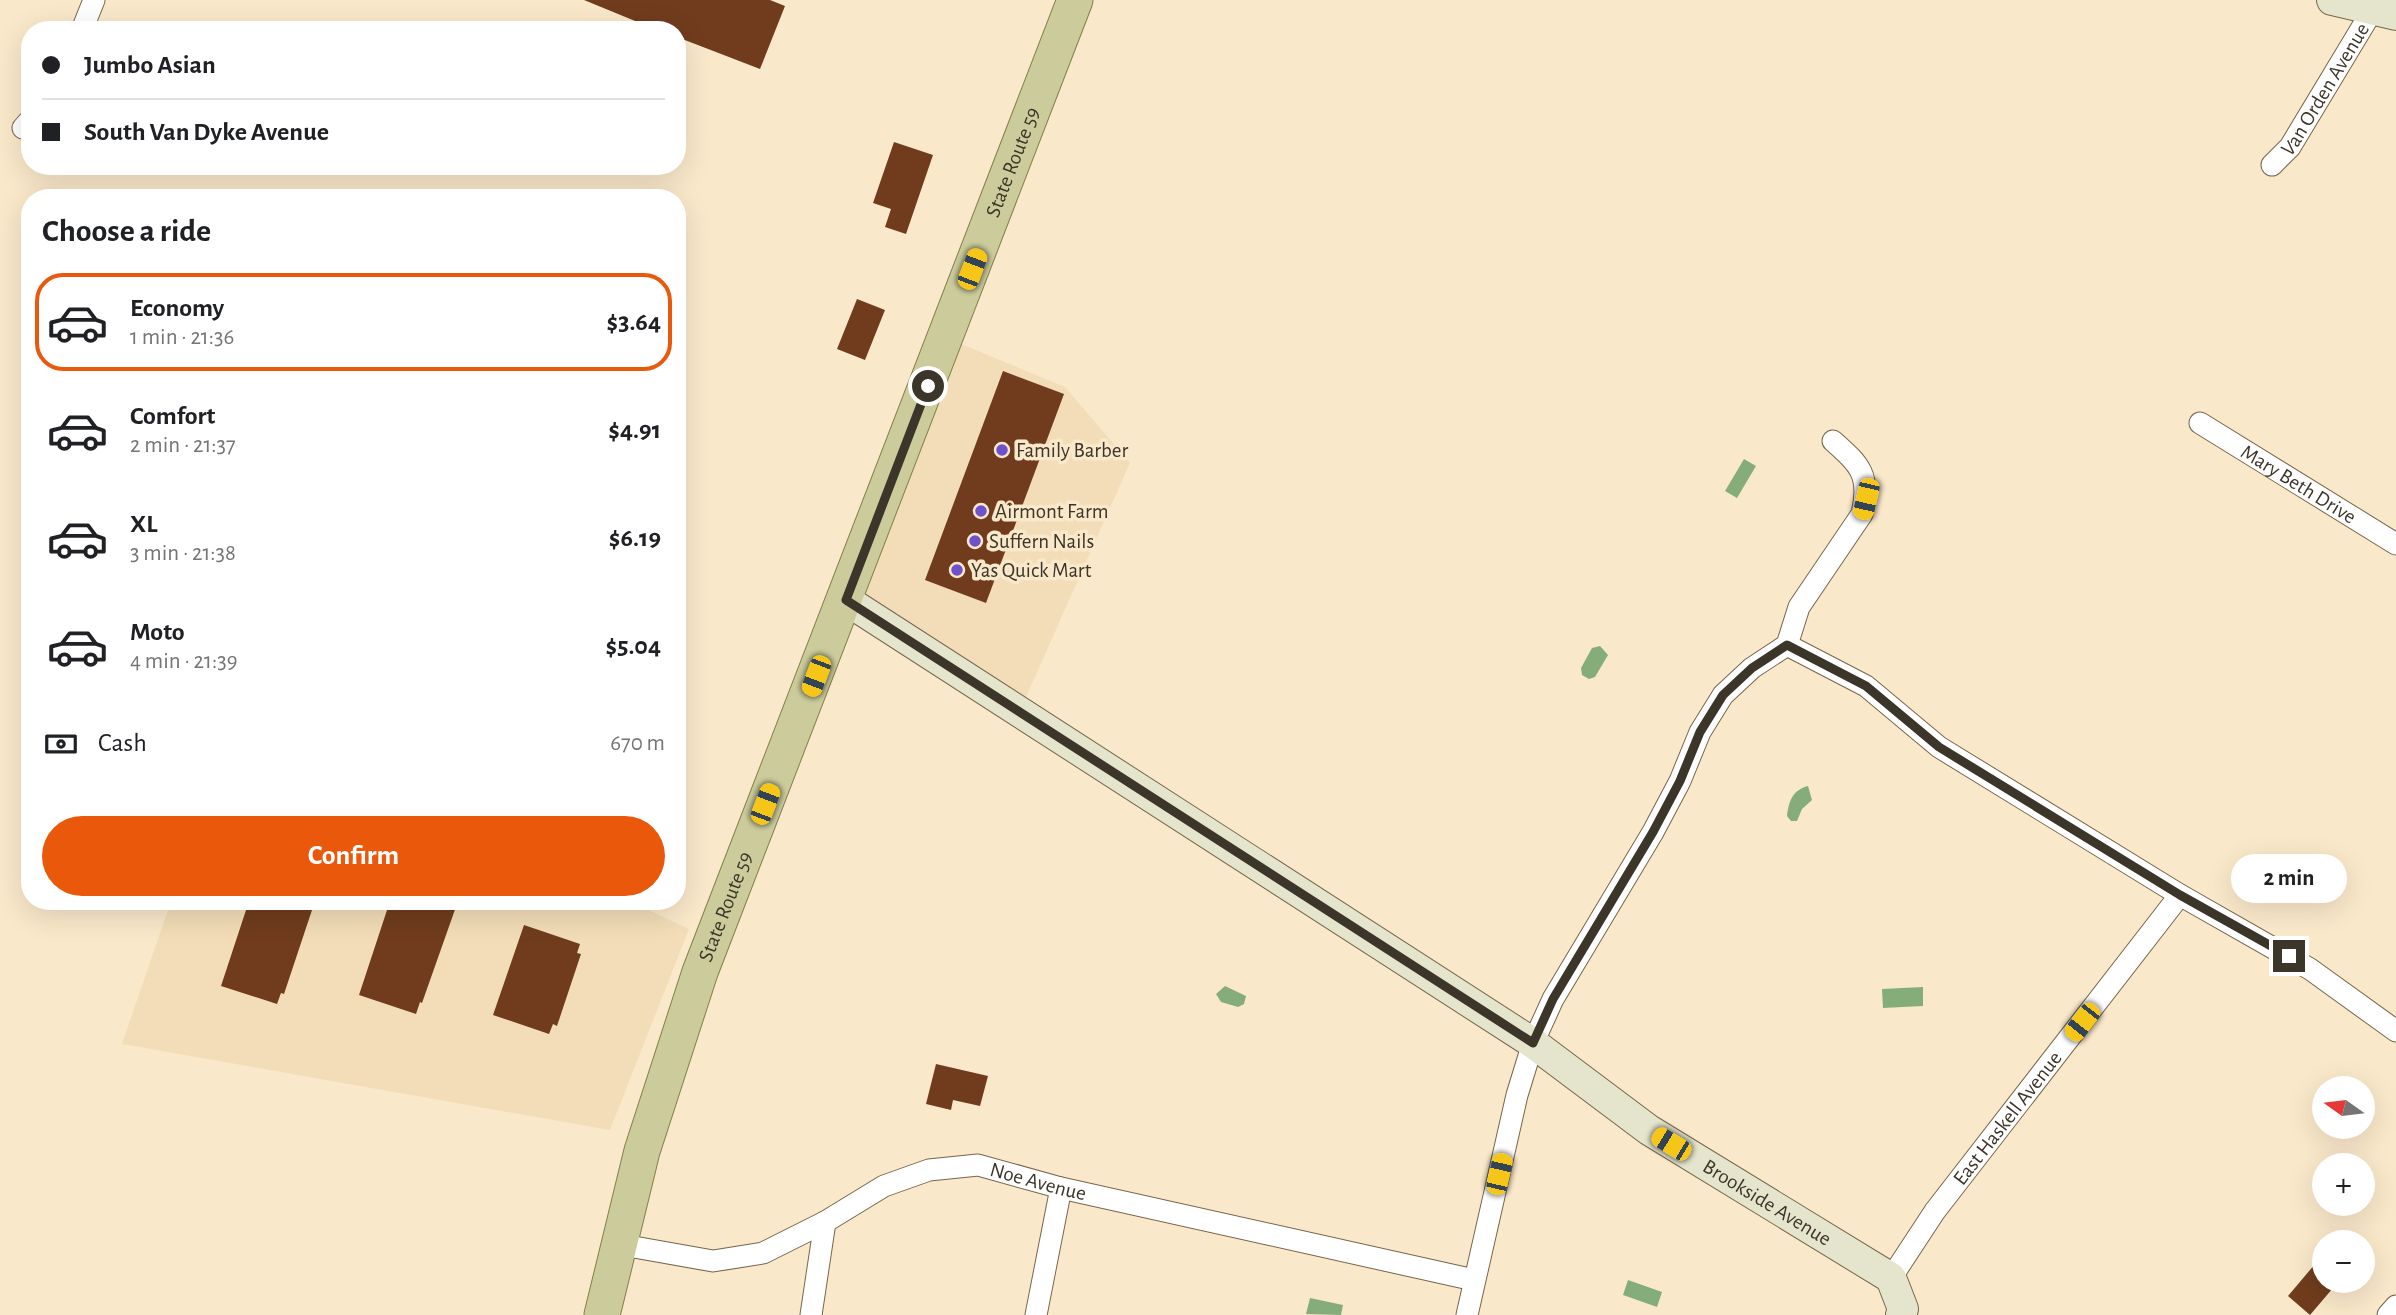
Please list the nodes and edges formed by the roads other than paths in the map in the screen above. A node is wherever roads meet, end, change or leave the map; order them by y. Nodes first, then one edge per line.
1 (94, 0) edge
2 (1075, 0) edge
3 (2332, 0) edge
4 (2384, 13) edge
5 (86, 21) edge
6 (2272, 165) dead end
7 (2200, 423) dead end
8 (1833, 441) dead end
9 (2396, 544) edge
10 (846, 600) junction
11 (1787, 645) junction
12 (2180, 895) junction
13 (2396, 1031) edge
14 (1533, 1043) junction
15 (1060, 1188) junction
16 (825, 1222) junction
17 (617, 1244) junction
18 (1891, 1278) junction
19 (1474, 1280) junction
20 (2396, 1306) edge
21 (1902, 1312) edge
22 (602, 1315) edge
23 (811, 1315) edge
24 (1036, 1315) edge
25 (1467, 1315) edge
26 (2388, 1315) edge

1 - 5 street
2 - 10 main road, State Route 59
3 - 4 street
4 - 6 street, Van Orden Avenue
7 - 9 street, Mary Beth Drive
8 - 11 street
10 - 14 street, Brookside Avenue
10 - 17 main road, State Route 59
11 - 12 street
11 - 14 street
12 - 13 street
12 - 18 street, East Haskell Avenue
14 - 18 street, Brookside Avenue
14 - 19 street
15 - 16 street, Noe Avenue
15 - 19 street, Noe Avenue
15 - 24 street
16 - 17 street, Noe Avenue
16 - 23 street
17 - 22 main road, State Route 59
18 - 21 street
19 - 25 street
20 - 26 street

